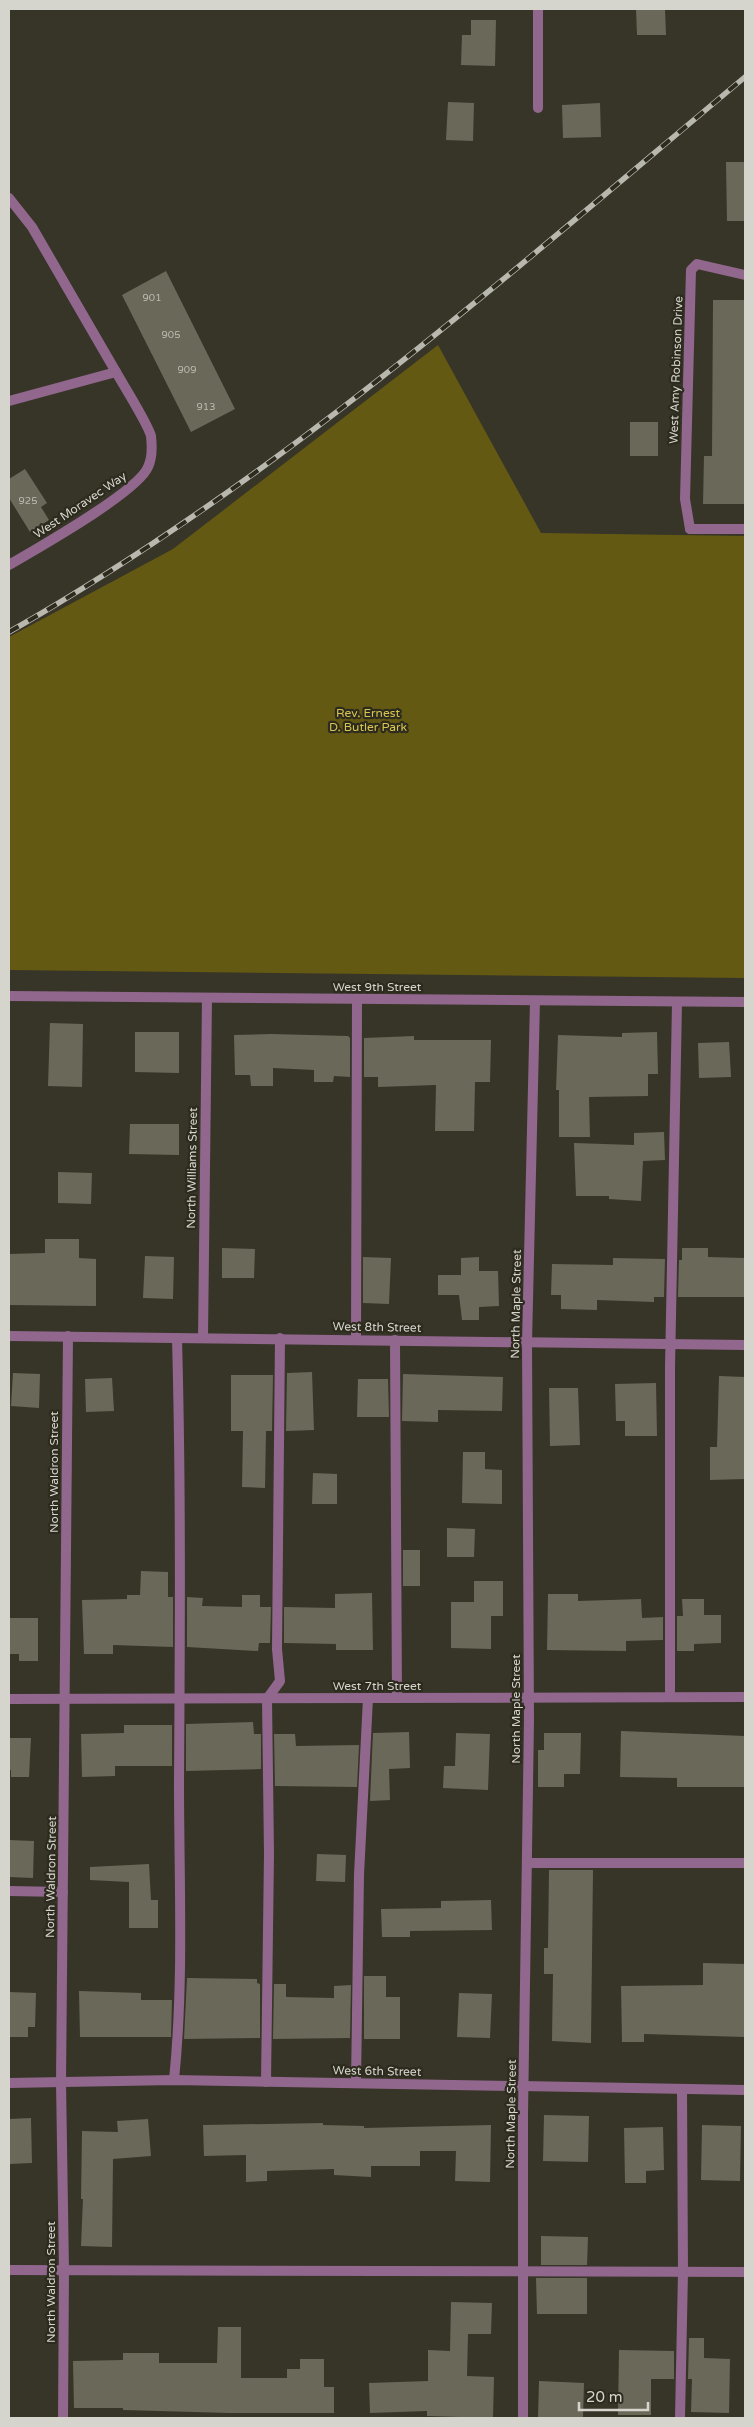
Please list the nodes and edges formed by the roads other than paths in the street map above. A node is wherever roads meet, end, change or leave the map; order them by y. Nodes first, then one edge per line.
1 (538, 9) edge
2 (538, 108) dead end
3 (9, 198) edge
4 (745, 275) edge
5 (116, 372) junction
6 (9, 401) edge
7 (745, 529) edge
8 (9, 565) edge
9 (9, 996) edge
10 (208, 998) junction
11 (357, 999) junction
12 (535, 1001) junction
13 (745, 1002) edge
14 (677, 1003) junction
15 (9, 1336) edge
16 (68, 1336) junction
17 (177, 1338) junction
18 (203, 1338) junction
19 (280, 1338) junction
20 (356, 1340) junction
21 (395, 1340) junction
22 (528, 1343) junction
23 (671, 1344) junction
24 (745, 1345) edge
25 (529, 1697) junction
26 (670, 1697) junction
27 (745, 1697) edge
28 (368, 1698) junction
29 (397, 1698) junction
30 (9, 1699) edge
31 (180, 1699) junction
32 (267, 1699) junction
33 (66, 1700) junction
34 (527, 1863) junction
35 (745, 1863) edge
36 (9, 1892) edge
37 (63, 1892) junction
38 (174, 2080) junction
39 (61, 2082) junction
40 (266, 2082) junction
41 (9, 2083) edge
42 (356, 2083) junction
43 (524, 2086) junction
44 (682, 2090) junction
45 (745, 2090) edge
46 (9, 2270) edge
47 (64, 2270) junction
48 (522, 2271) junction
49 (683, 2272) junction
50 (745, 2272) edge
51 (63, 2418) edge
52 (523, 2418) edge
53 (680, 2418) edge

1 - 2 street
3 - 5 street, West Moravec Way
4 - 7 street, West Amy Robinson Drive
5 - 6 street
5 - 8 street, West Moravec Way
9 - 10 street, West 9th Street
10 - 11 street, West 9th Street
10 - 18 street, North Williams Street
11 - 12 street, West 9th Street
11 - 20 street
12 - 14 street, West 9th Street
12 - 22 street, North Maple Street
13 - 14 street, West 9th Street
14 - 23 street
15 - 16 street, West 8th Street
16 - 17 street, West 8th Street
16 - 33 street, North Waldron Street
17 - 18 street, West 8th Street
17 - 31 street
18 - 19 street, West 8th Street
19 - 20 street, West 8th Street
19 - 32 street
20 - 21 street, West 8th Street
21 - 22 street, West 8th Street
21 - 29 street
22 - 23 street, West 8th Street
22 - 25 street, North Maple Street
23 - 24 street, West 8th Street
23 - 26 street
25 - 26 street, West 7th Street
25 - 29 street, West 7th Street
25 - 34 street, North Maple Street
26 - 27 street, West 7th Street
28 - 29 street, West 7th Street
28 - 32 street, West 7th Street
28 - 42 street
30 - 33 street, West 7th Street
31 - 32 street, West 7th Street
31 - 33 street, West 7th Street
31 - 38 street
32 - 40 street
33 - 37 street, North Waldron Street
34 - 35 street
34 - 43 street, North Maple Street
36 - 37 street
37 - 39 street, North Waldron Street
38 - 39 street, West 6th Street
38 - 40 street, West 6th Street
39 - 41 street, West 6th Street
39 - 47 street, North Waldron Street
40 - 42 street, West 6th Street
42 - 43 street, West 6th Street
43 - 44 street, West 6th Street
43 - 48 street, North Maple Street
44 - 45 street, West 6th Street
44 - 49 street
46 - 47 street
47 - 48 street
47 - 51 street, North Waldron Street
48 - 49 street
48 - 52 street, North Maple Street
49 - 50 street
49 - 53 street

